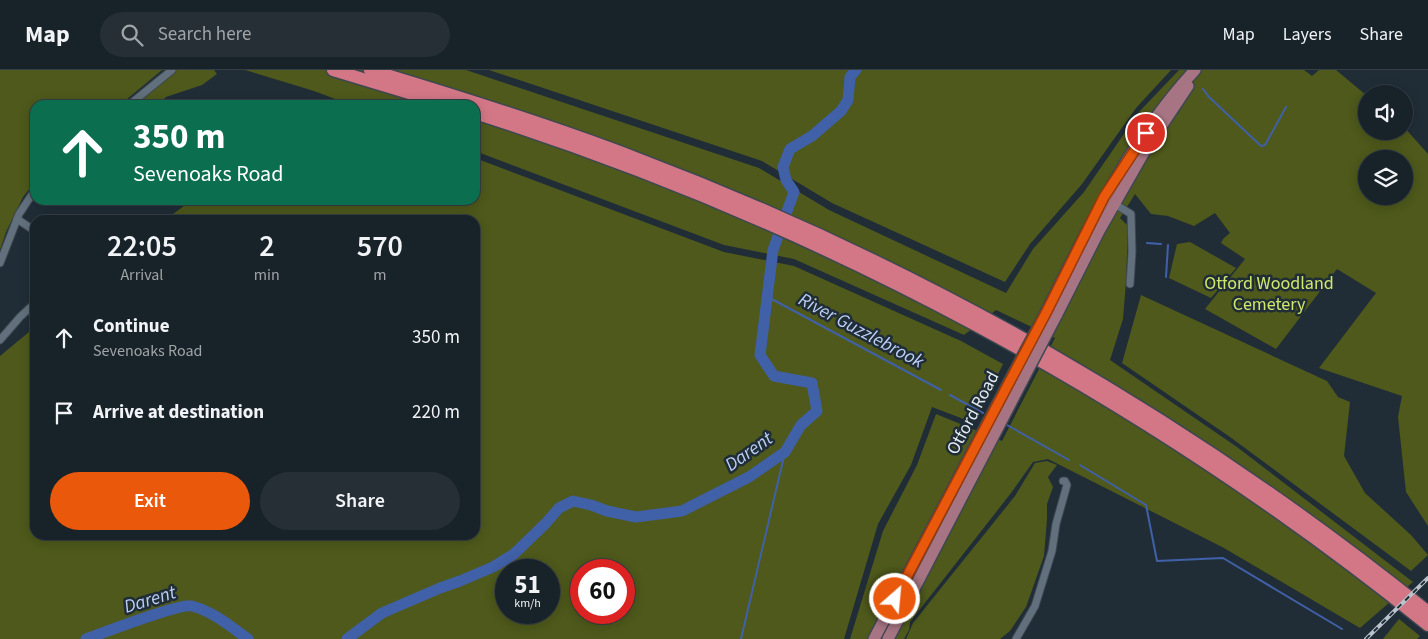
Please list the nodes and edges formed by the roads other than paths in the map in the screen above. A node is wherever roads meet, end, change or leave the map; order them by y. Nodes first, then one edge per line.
1 (172, 70) edge
2 (333, 70) edge
3 (370, 70) edge
4 (1195, 70) edge
5 (135, 100) edge
6 (432, 100) edge
7 (469, 100) edge
8 (480, 104) edge
9 (480, 115) edge
10 (1104, 197) junction
11 (30, 198) edge
12 (1114, 204) junction
13 (744, 207) junction
14 (17, 219) junction
15 (30, 228) edge
16 (813, 238) junction
17 (0, 263) edge
18 (1130, 284) dead end
19 (30, 308) edge
20 (1052, 314) junction
21 (0, 340) edge
22 (1017, 378) junction
23 (1063, 481) dead end
24 (1428, 612) edge
25 (1428, 625) edge
26 (874, 639) edge
27 (888, 639) edge
28 (1016, 639) edge

1 - 5 street
2 - 6 highway
3 - 7 highway
4 - 10 main road
4 - 12 main road
8 - 13 highway
9 - 13 highway
10 - 12 street
10 - 20 main road
11 - 14 street
12 - 18 street
12 - 20 main road
13 - 16 highway
14 - 15 street
14 - 17 street
16 - 24 highway
16 - 25 highway
19 - 21 street
20 - 22 main road, Otford Road, bridge
22 - 26 main road, Otford Road
22 - 27 main road, Otford Road
23 - 28 street

